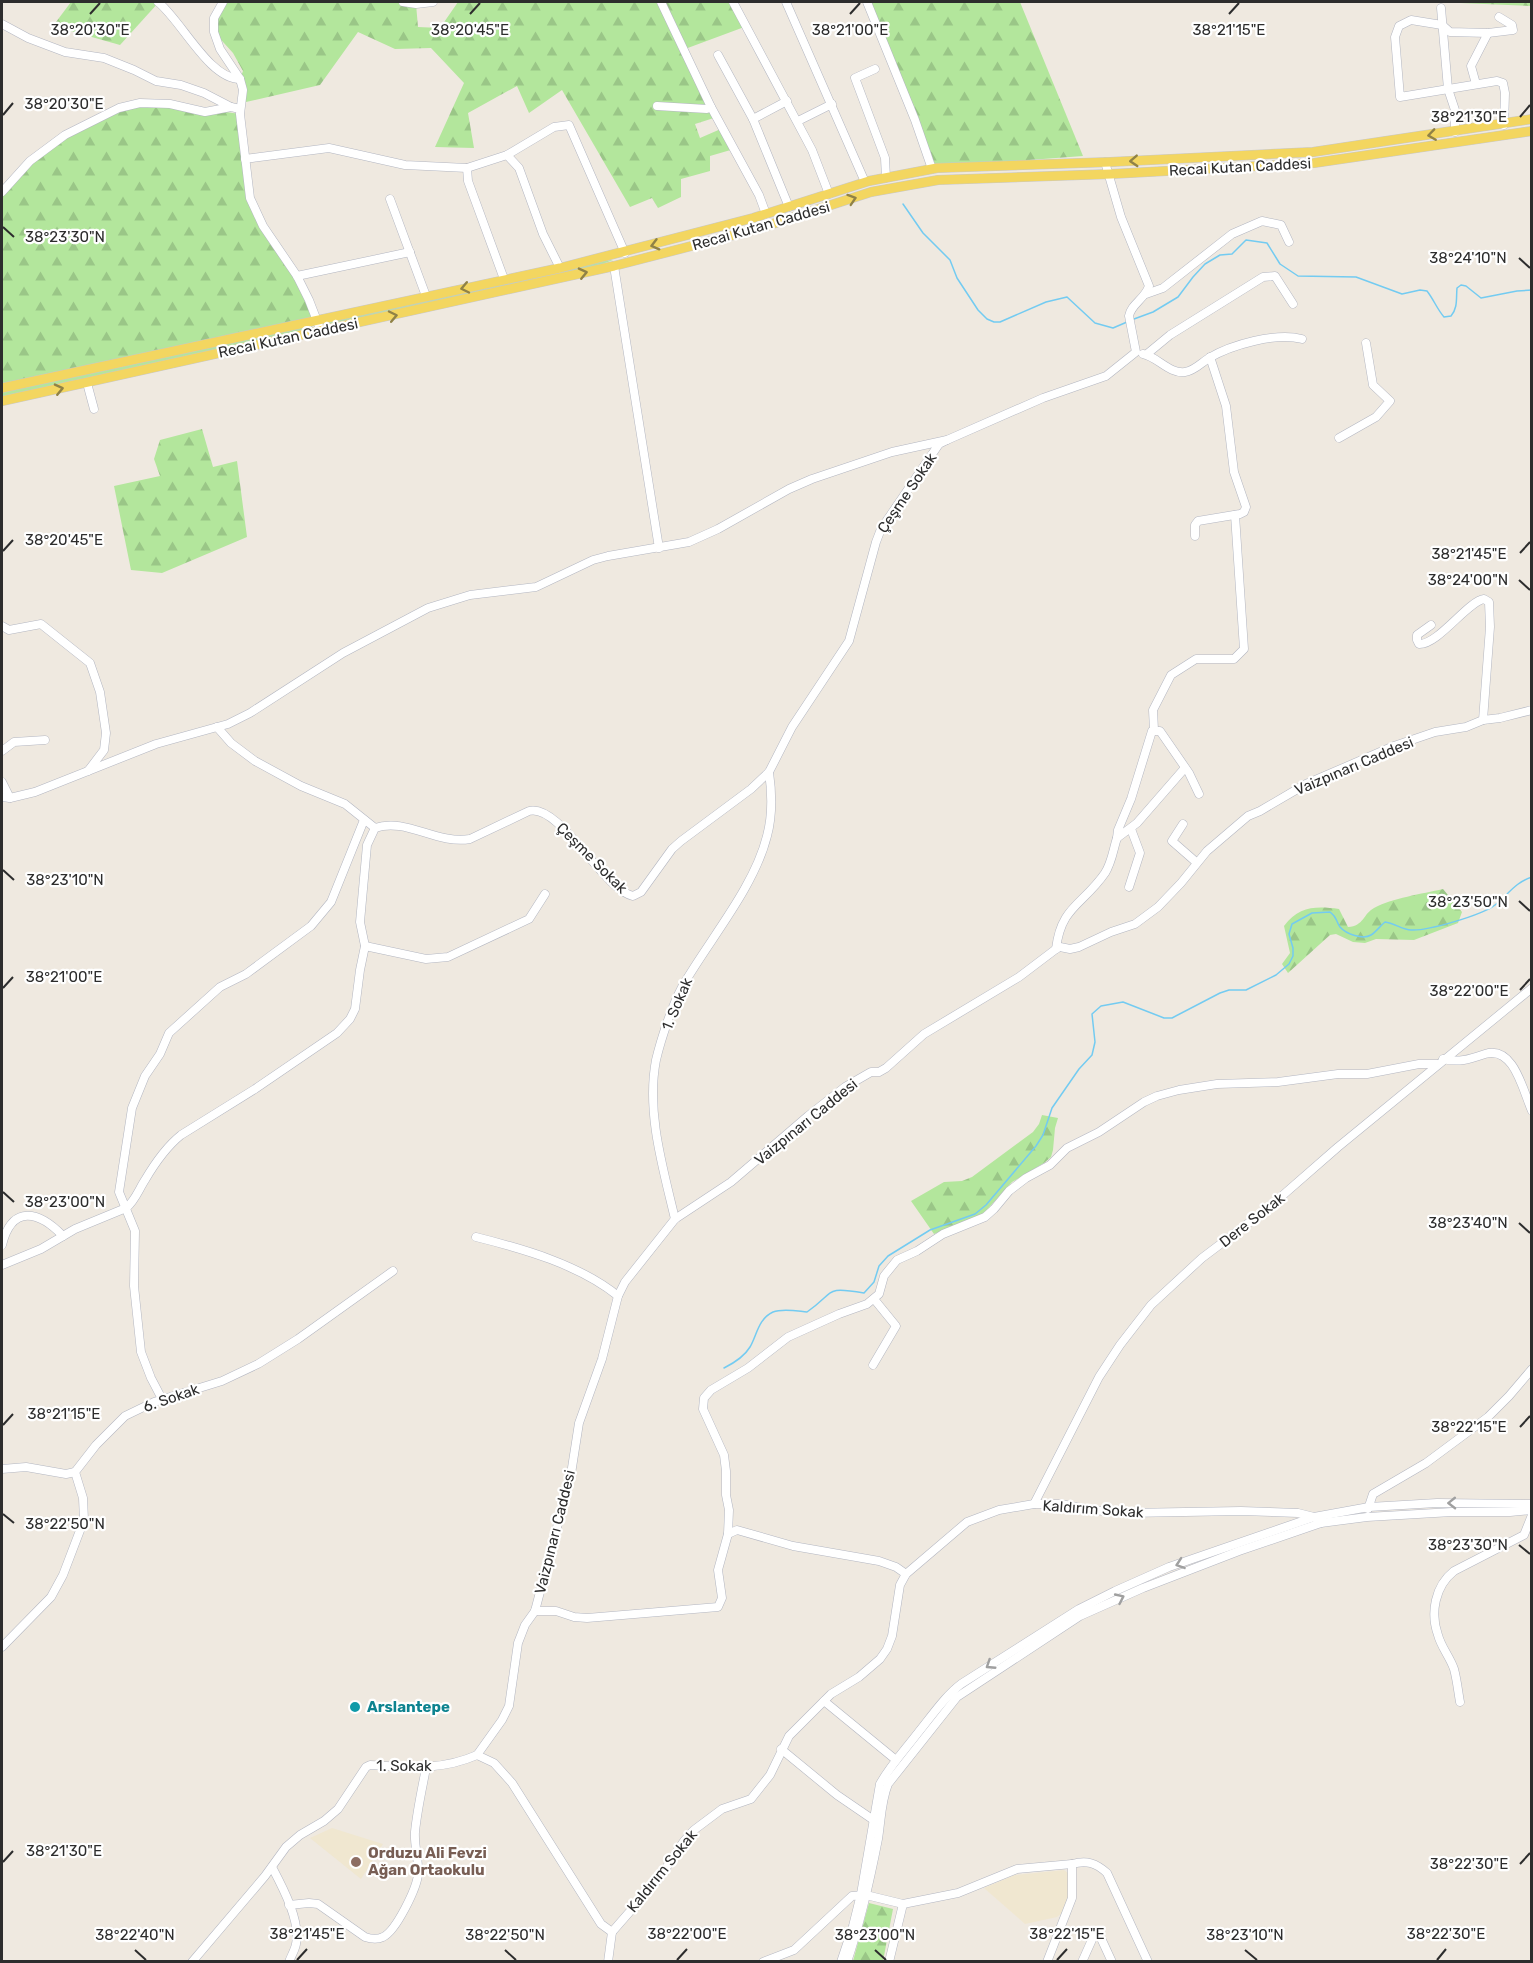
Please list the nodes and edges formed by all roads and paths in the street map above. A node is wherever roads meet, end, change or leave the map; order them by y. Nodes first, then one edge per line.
1 (158, 2) edge
2 (223, 2) edge
3 (403, 2) edge
4 (431, 2) edge
5 (661, 2) edge
6 (733, 2) edge
7 (786, 2) edge
8 (867, 2) edge
9 (1441, 8) dead end
10 (1498, 17) dead end
11 (2, 24) edge
12 (1442, 25) junction
13 (1488, 33) junction
14 (718, 55) dead end
15 (876, 69) dead end
16 (240, 79) junction
17 (1476, 84) junction
18 (1448, 89) junction
19 (788, 101) junction
20 (832, 105) junction
21 (657, 106) dead end
22 (711, 107) junction
23 (231, 108) junction
24 (240, 109) junction
25 (753, 119) junction
26 (1532, 120) edge
27 (798, 121) junction
28 (1504, 125) junction
29 (1532, 131) edge
30 (1455, 132) junction
31 (507, 155) junction
32 (245, 159) junction
33 (1105, 162) junction
34 (467, 168) junction
35 (932, 169) junction
36 (1108, 174) junction
37 (885, 178) junction
38 (865, 182) junction
39 (2, 192) edge
40 (829, 194) junction
41 (390, 199) dead end
42 (789, 207) junction
43 (766, 214) junction
44 (1290, 242) dead end
45 (410, 252) junction
46 (625, 253) junction
47 (614, 266) junction
48 (560, 268) junction
49 (297, 276) junction
50 (504, 279) junction
51 (1146, 294) junction
52 (426, 296) junction
53 (1293, 304) dead end
54 (317, 320) junction
55 (320, 332) junction
56 (1302, 339) dead end
57 (1365, 344) dead end
58 (1136, 352) junction
59 (1147, 354) junction
60 (1210, 357) junction
61 (87, 383) junction
62 (2, 388) edge
63 (2, 401) edge
64 (94, 409) dead end
65 (1339, 438) dead end
66 (947, 440) junction
67 (1235, 515) junction
68 (1195, 536) dead end
69 (659, 548) junction
70 (1431, 625) dead end
71 (2, 626) edge
72 (1532, 710) edge
73 (1483, 720) junction
74 (217, 728) junction
75 (1154, 730) junction
76 (45, 740) dead end
77 (2, 751) edge
78 (1185, 769) junction
79 (87, 772) junction
80 (770, 772) junction
81 (2, 782) edge
82 (1199, 794) dead end
83 (6, 797) edge
84 (364, 820) junction
85 (1183, 824) dead end
86 (375, 828) junction
87 (1131, 829) junction
88 (1117, 838) junction
89 (1196, 862) junction
90 (1129, 887) dead end
91 (545, 894) dead end
92 (365, 946) junction
93 (1056, 950) junction
94 (1532, 988) edge
95 (1440, 1062) junction
96 (1532, 1111) edge
97 (126, 1208) junction
98 (675, 1219) junction
99 (63, 1236) junction
100 (476, 1237) dead end
101 (2, 1245) edge
102 (2, 1265) edge
103 (393, 1271) dead end
104 (618, 1296) junction
105 (874, 1299) junction
106 (873, 1365) dead end
107 (1532, 1369) edge
108 (162, 1399) junction
109 (2, 1469) edge
110 (75, 1472) junction
111 (1034, 1504) junction
112 (1532, 1504) edge
113 (1369, 1507) junction
114 (1532, 1510) edge
115 (1532, 1515) edge
116 (1314, 1517) junction
117 (1367, 1517) junction
118 (1321, 1523) junction
119 (728, 1534) junction
120 (906, 1574) junction
121 (536, 1611) junction
122 (2, 1647) edge
123 (824, 1701) junction
124 (1460, 1702) dead end
125 (781, 1749) junction
126 (477, 1755) junction
127 (896, 1760) junction
128 (426, 1768) junction
129 (876, 1821) junction
130 (1072, 1864) junction
131 (272, 1867) junction
132 (863, 1894) junction
133 (903, 1904) junction
134 (289, 1905) junction
135 (612, 1932) junction
136 (192, 1962) edge
137 (289, 1962) edge
138 (608, 1962) edge
139 (763, 1962) edge
140 (841, 1962) edge
141 (847, 1962) edge
142 (889, 1962) edge
143 (1047, 1962) edge
144 (1082, 1962) edge
145 (1112, 1962) edge
146 (1148, 1962) edge

1 - 16 street
2 - 16 street
3 - 4 street
5 - 22 street
6 - 19 street
7 - 20 street
8 - 35 street
9 - 12 street
10 - 13 street
11 - 23 street
12 - 13 street
12 - 18 street
12 - 18 street
13 - 17 street
14 - 25 street
15 - 37 street
16 - 24 street
17 - 18 street
17 - 28 street
18 - 30 street
19 - 25 street
19 - 27 street
20 - 27 street
20 - 38 street
21 - 22 street
22 - 43 street
23 - 24 street
23 - 39 street
24 - 32 street
25 - 42 street
26 - 28 main road, Recai Kutan Caddesi
27 - 40 street
28 - 30 main road, Recai Kutan Caddesi
29 - 36 main road, Recai Kutan Caddesi
30 -> 33 main road, Recai Kutan Caddesi
31 - 34 street
31 - 46 street
31 - 48 street
32 - 34 street
32 - 49 street
33 - 35 main road, Recai Kutan Caddesi
33 - 36 street
34 - 50 street
35 - 37 main road, Recai Kutan Caddesi
47 -> 36 main road, Recai Kutan Caddesi
36 - 51 street
37 - 38 main road, Recai Kutan Caddesi
38 - 40 main road, Recai Kutan Caddesi
40 - 42 main road, Recai Kutan Caddesi
41 - 45 street
42 - 43 main road, Recai Kutan Caddesi
43 -> 46 main road, Recai Kutan Caddesi
44 - 51 street
45 - 49 street
45 - 52 street
46 - 48 main road, Recai Kutan Caddesi
55 -> 47 main road, Recai Kutan Caddesi
47 - 69 street
48 - 50 main road, Recai Kutan Caddesi
49 - 54 street
50 -> 52 main road, Recai Kutan Caddesi
51 - 58 street
52 - 54 main road, Recai Kutan Caddesi
53 - 59 street
54 - 55 street
54 - 62 main road, Recai Kutan Caddesi
55 - 61 main road, Recai Kutan Caddesi
56 - 60 street
57 - 65 street
58 - 59 street
58 - 66 street
59 - 60 street
60 - 67 street
63 -> 61 main road, Recai Kutan Caddesi
61 - 64 street
66 - 69 street
66 - 80 street, Çeşme Sokak
67 - 68 street
67 - 75 street
69 - 74 street
70 - 73 street
71 - 79 street
72 - 73 street, Vaizpınarı Caddesi
73 - 89 street, Vaizpınarı Caddesi
74 - 79 street
74 - 84 street
75 - 78 street
75 - 88 street
76 - 77 street
78 - 82 street
78 - 87 street
79 - 83 street
80 - 86 street, Çeşme Sokak
80 - 98 street, 1. Sokak
81 - 83 street
84 - 86 street
84 - 97 street
85 - 89 street
86 - 92 street
87 - 88 street
87 - 90 street
88 - 93 street
89 - 93 street, Vaizpınarı Caddesi
91 - 92 street
92 - 97 street
93 - 98 street, Vaizpınarı Caddesi
94 - 95 street, Dere Sokak
95 - 96 street
95 - 105 street
95 - 111 street, Dere Sokak
97 - 99 street
97 - 108 street
98 - 104 street, Vaizpınarı Caddesi
99 - 101 street
99 - 102 street
100 - 104 street
103 - 108 street, 6. Sokak
104 - 121 street, Vaizpınarı Caddesi
105 - 106 street
105 - 119 street
107 - 113 street
108 - 110 street, 6. Sokak
109 - 110 street
110 - 122 street
111 - 116 street, Kaldırım Sokak
111 - 120 street, Kaldırım Sokak
112 -> 113 street, Kaldırım Sokak
113 - 116 street, Kaldırım Sokak
113 - 117 street
114 - 117 street
115 - 124 street
116 - 118 street
116 -> 127 street
117 - 118 street
129 -> 118 street
119 - 120 street
119 - 121 street
120 - 123 street, Kaldırım Sokak
121 - 126 street, Vaizpınarı Caddesi
123 - 125 street, Kaldırım Sokak
123 - 127 street
125 - 129 street
125 - 135 street, Kaldırım Sokak
126 - 128 street, 1. Sokak
126 - 135 street
127 - 129 street
128 - 131 street, 1. Sokak
128 - 134 street
129 - 132 street
130 - 133 street
130 - 143 street
130 - 146 street
131 - 134 street
131 - 136 street, 1. Sokak
132 - 133 street
132 - 139 street
132 - 140 street
132 - 141 street
133 - 142 street
134 - 137 street
135 - 138 street
144 - 145 street

